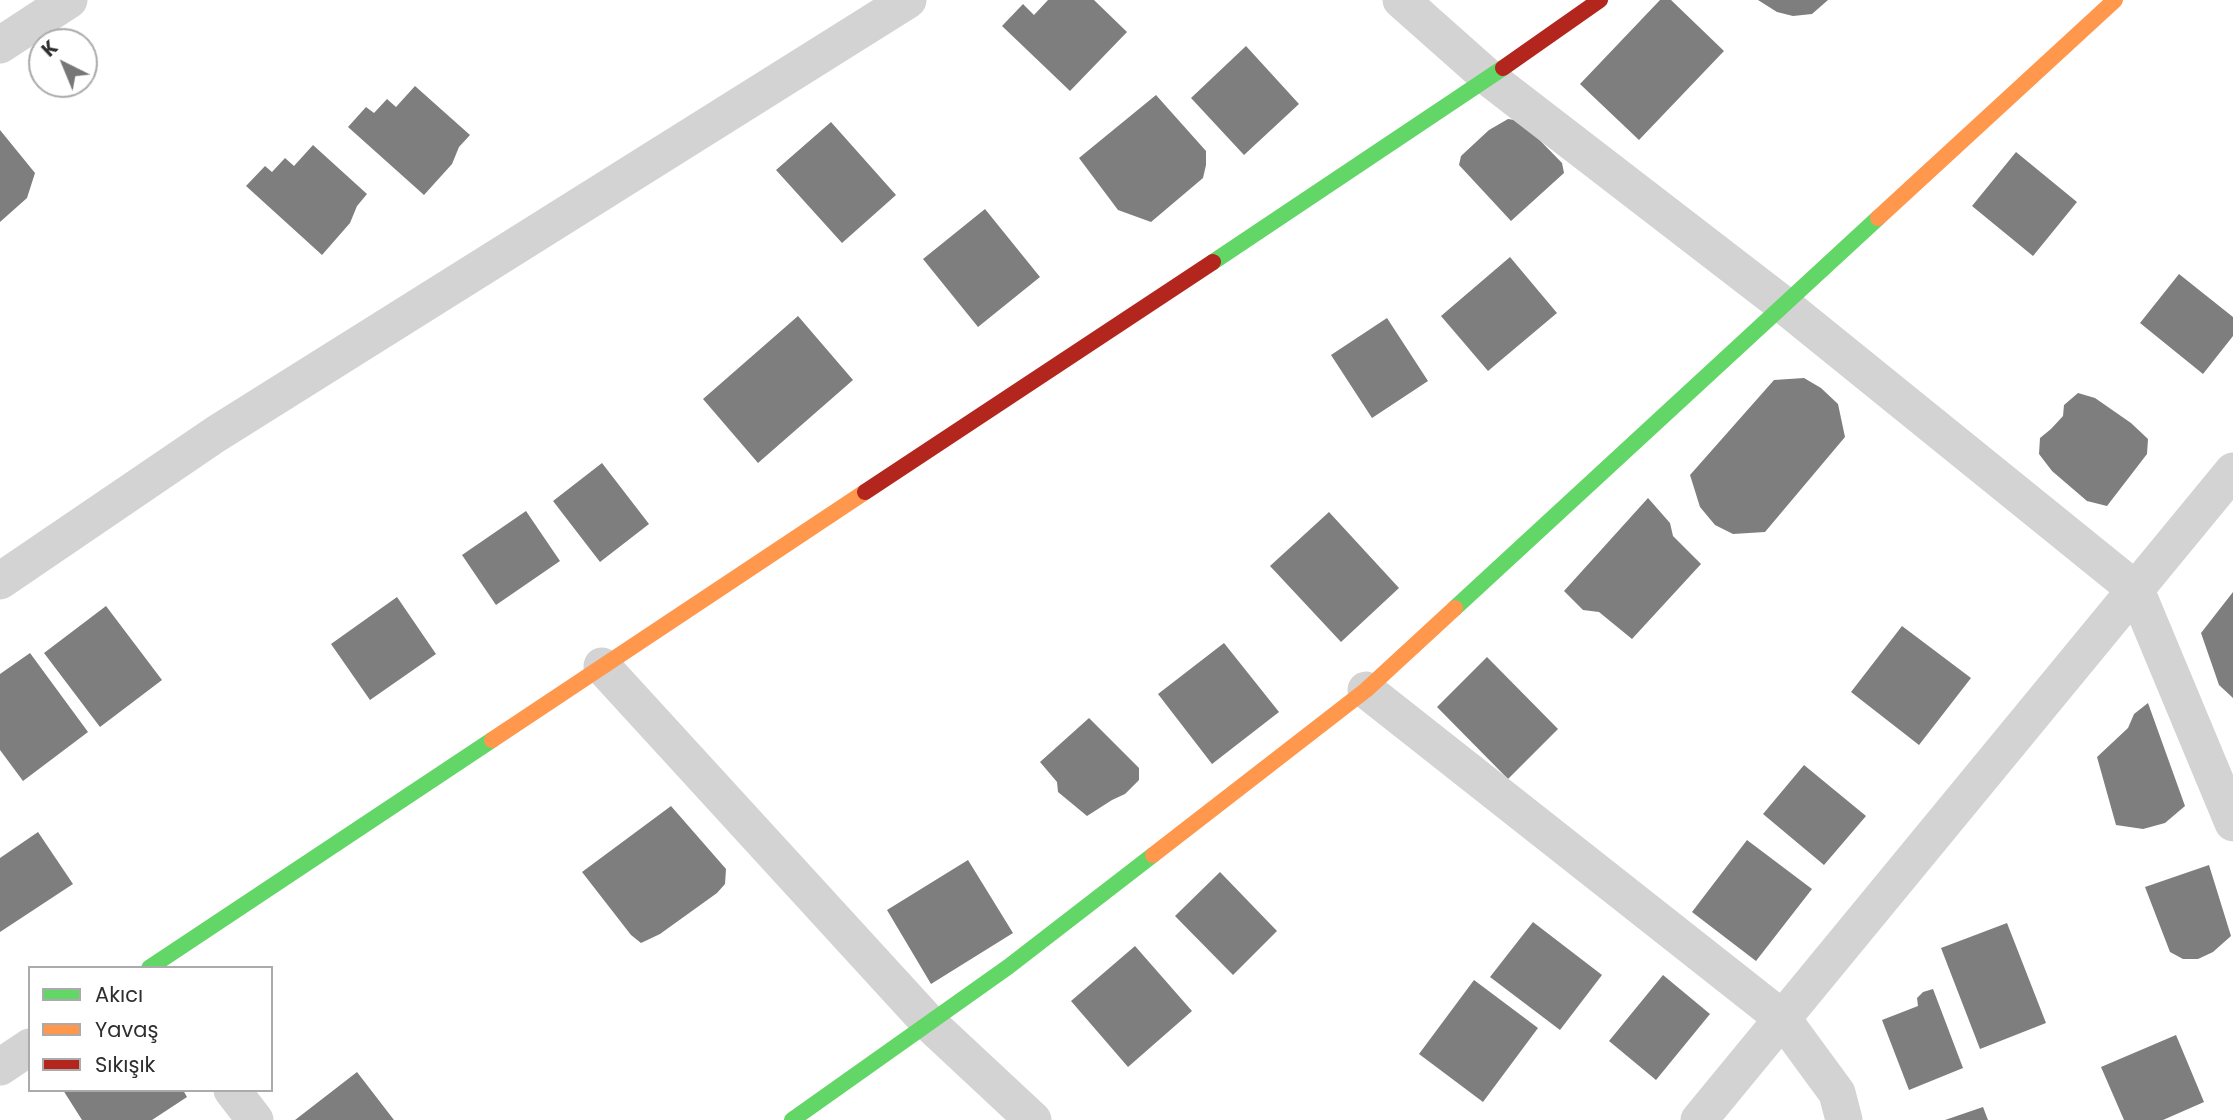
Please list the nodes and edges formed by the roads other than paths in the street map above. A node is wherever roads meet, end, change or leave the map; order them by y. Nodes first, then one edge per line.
1 (69, 0) edge
2 (908, 0) edge
3 (1401, 0) edge
4 (1600, 0) edge
5 (2115, 0) edge
6 (0, 45) edge
7 (1489, 78) junction
8 (1785, 306) junction
9 (2233, 471) edge
10 (0, 581) edge
11 (2136, 590) junction
12 (603, 666) junction
13 (1366, 690) junction
14 (2233, 823) edge
15 (152, 966) edge
16 (1782, 1018) junction
17 (929, 1023) junction
18 (28, 1048) edge
19 (0, 1067) edge
20 (234, 1092) edge
21 (255, 1120) edge
22 (792, 1120) edge
23 (1033, 1120) edge
24 (1699, 1120) edge
25 (1844, 1120) edge

1 - 6 street
2 - 10 street
3 - 7 street
4 - 7 street
5 - 8 street
7 - 8 street
7 - 12 street
8 - 11 street
8 - 13 street
9 - 11 street
11 - 14 street
11 - 16 street
12 - 15 street
12 - 17 street
13 - 16 street
13 - 17 street
16 - 24 street
16 - 25 street
17 - 22 street
17 - 23 street
18 - 19 street
20 - 21 street

